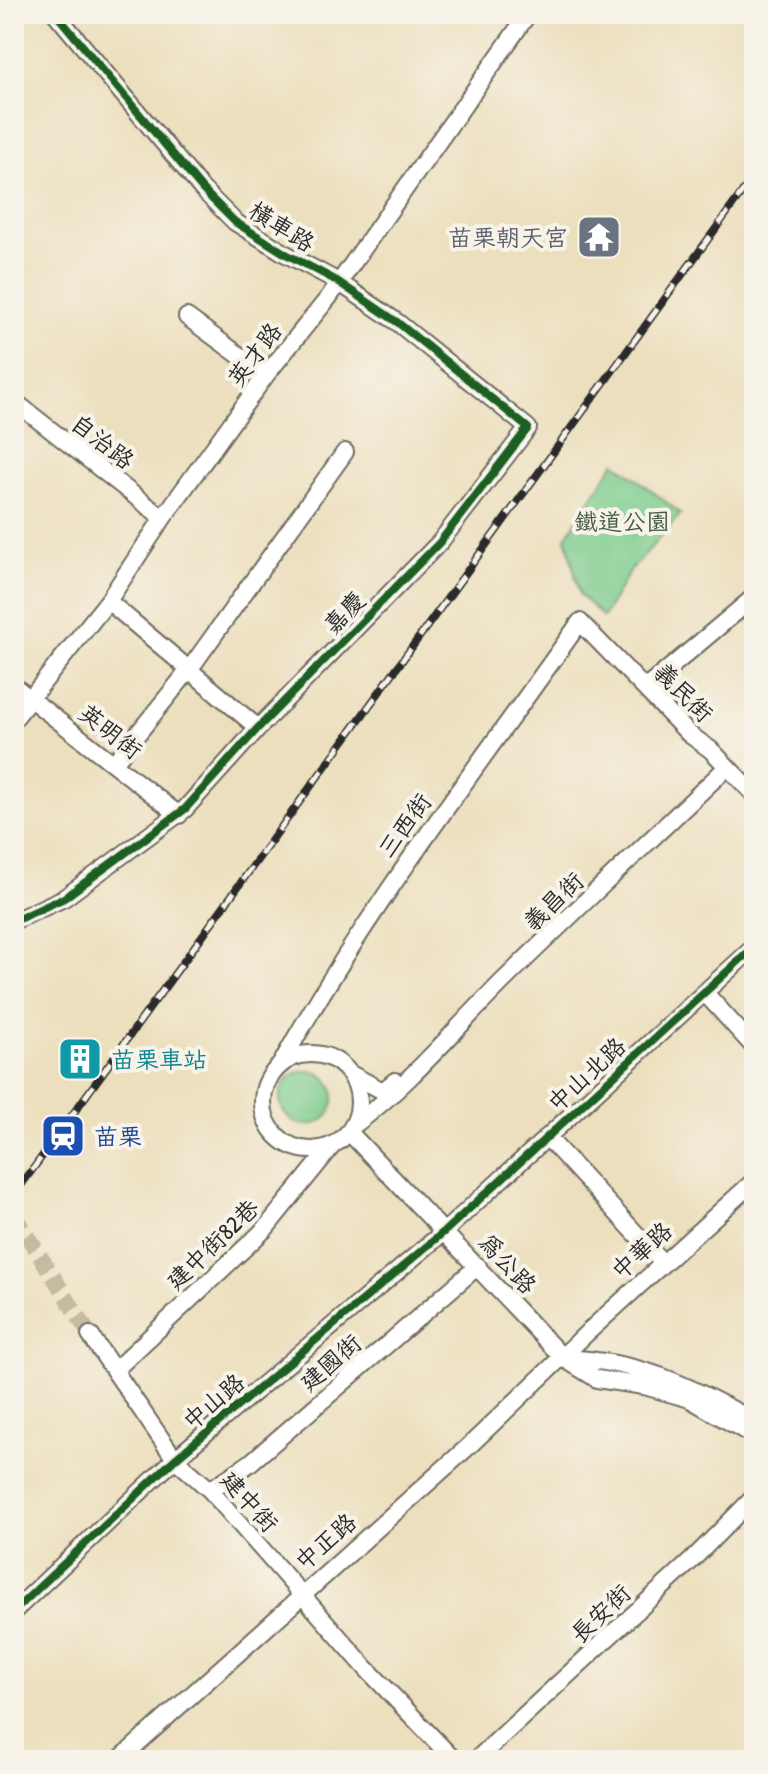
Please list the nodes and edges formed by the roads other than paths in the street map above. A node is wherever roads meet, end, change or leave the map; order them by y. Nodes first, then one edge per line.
1 (56, 14) edge
2 (528, 14) edge
3 (337, 281) junction
4 (187, 317) dead end
5 (266, 375) junction
6 (14, 401) edge
7 (528, 428) joint
8 (345, 452) dead end
9 (163, 518) junction
10 (754, 597) edge
11 (108, 601) junction
12 (580, 622) joint
13 (189, 670) junction
14 (14, 686) edge
15 (647, 687) junction
16 (30, 699) junction
17 (14, 719) edge
18 (258, 728) junction
19 (114, 763) junction
20 (727, 767) junction
21 (754, 794) edge
22 (179, 815) junction
23 (14, 921) edge
24 (754, 947) edge
25 (705, 993) junction
26 (754, 1047) edge
27 (281, 1064) junction
28 (415, 1072) junction
29 (349, 1073) junction
30 (351, 1129) junction
31 (547, 1137) junction
32 (333, 1145) junction
33 (754, 1181) edge
34 (446, 1230) junction
35 (663, 1263) junction
36 (478, 1266) junction
37 (90, 1335) tunnel mouth
38 (563, 1358) junction
39 (116, 1369) junction
40 (753, 1429) edge
41 (175, 1459) junction
42 (210, 1490) junction
43 (754, 1497) edge
44 (301, 1594) junction
45 (14, 1611) edge
46 (119, 1760) edge
47 (454, 1760) edge
48 (476, 1760) edge

1 - 3 street, 橫車路
2 - 3 street, 英才路
3 - 5 street, 英才路
3 - 7 street, 橫車路
4 - 5 street
5 - 9 street, 英才路
6 - 9 street, 自治路
7 - 18 street, 嘉慶
8 - 13 street
9 - 11 street, 英才路
10 - 15 street
11 - 13 street
11 - 16 street, 英才路
12 - 15 street, 義民街
12 - 27 street, 三西街
13 - 18 street
13 - 19 street
14 - 16 street, 英明街
15 - 20 street, 義民街
16 - 17 street, 英才路
16 - 19 street, 英明街
18 - 22 street, 嘉慶
19 - 22 street, 英明街
20 - 21 street, 義民街
20 - 28 street, 義昌街
22 - 23 street, 嘉慶
24 - 25 street, 中山北路
25 - 26 street
25 - 31 street, 中山北路
27 - 29 street
27 - 32 street
28 - 29 street
28 - 30 street, 義昌街
29 - 30 street
30 - 32 street
30 - 34 street, 為公路
31 - 34 street, 中山北路
31 - 35 street
32 - 39 street, 建中街82巷
33 - 35 street, 中華路
34 - 36 street, 為公路
34 - 41 street, 中山路
35 - 38 street, 中華路
36 - 38 street, 為公路
36 - 42 street, 建國街
37 - 39 street, 建中街
38 - 40 street
38 - 44 street, 中正路
39 - 41 street, 建中街
41 - 42 street, 建中街
41 - 45 street, 中山路
42 - 44 street, 建中街
43 - 48 street, 長安街
44 - 46 street, 中正路
44 - 47 street, 建中街

